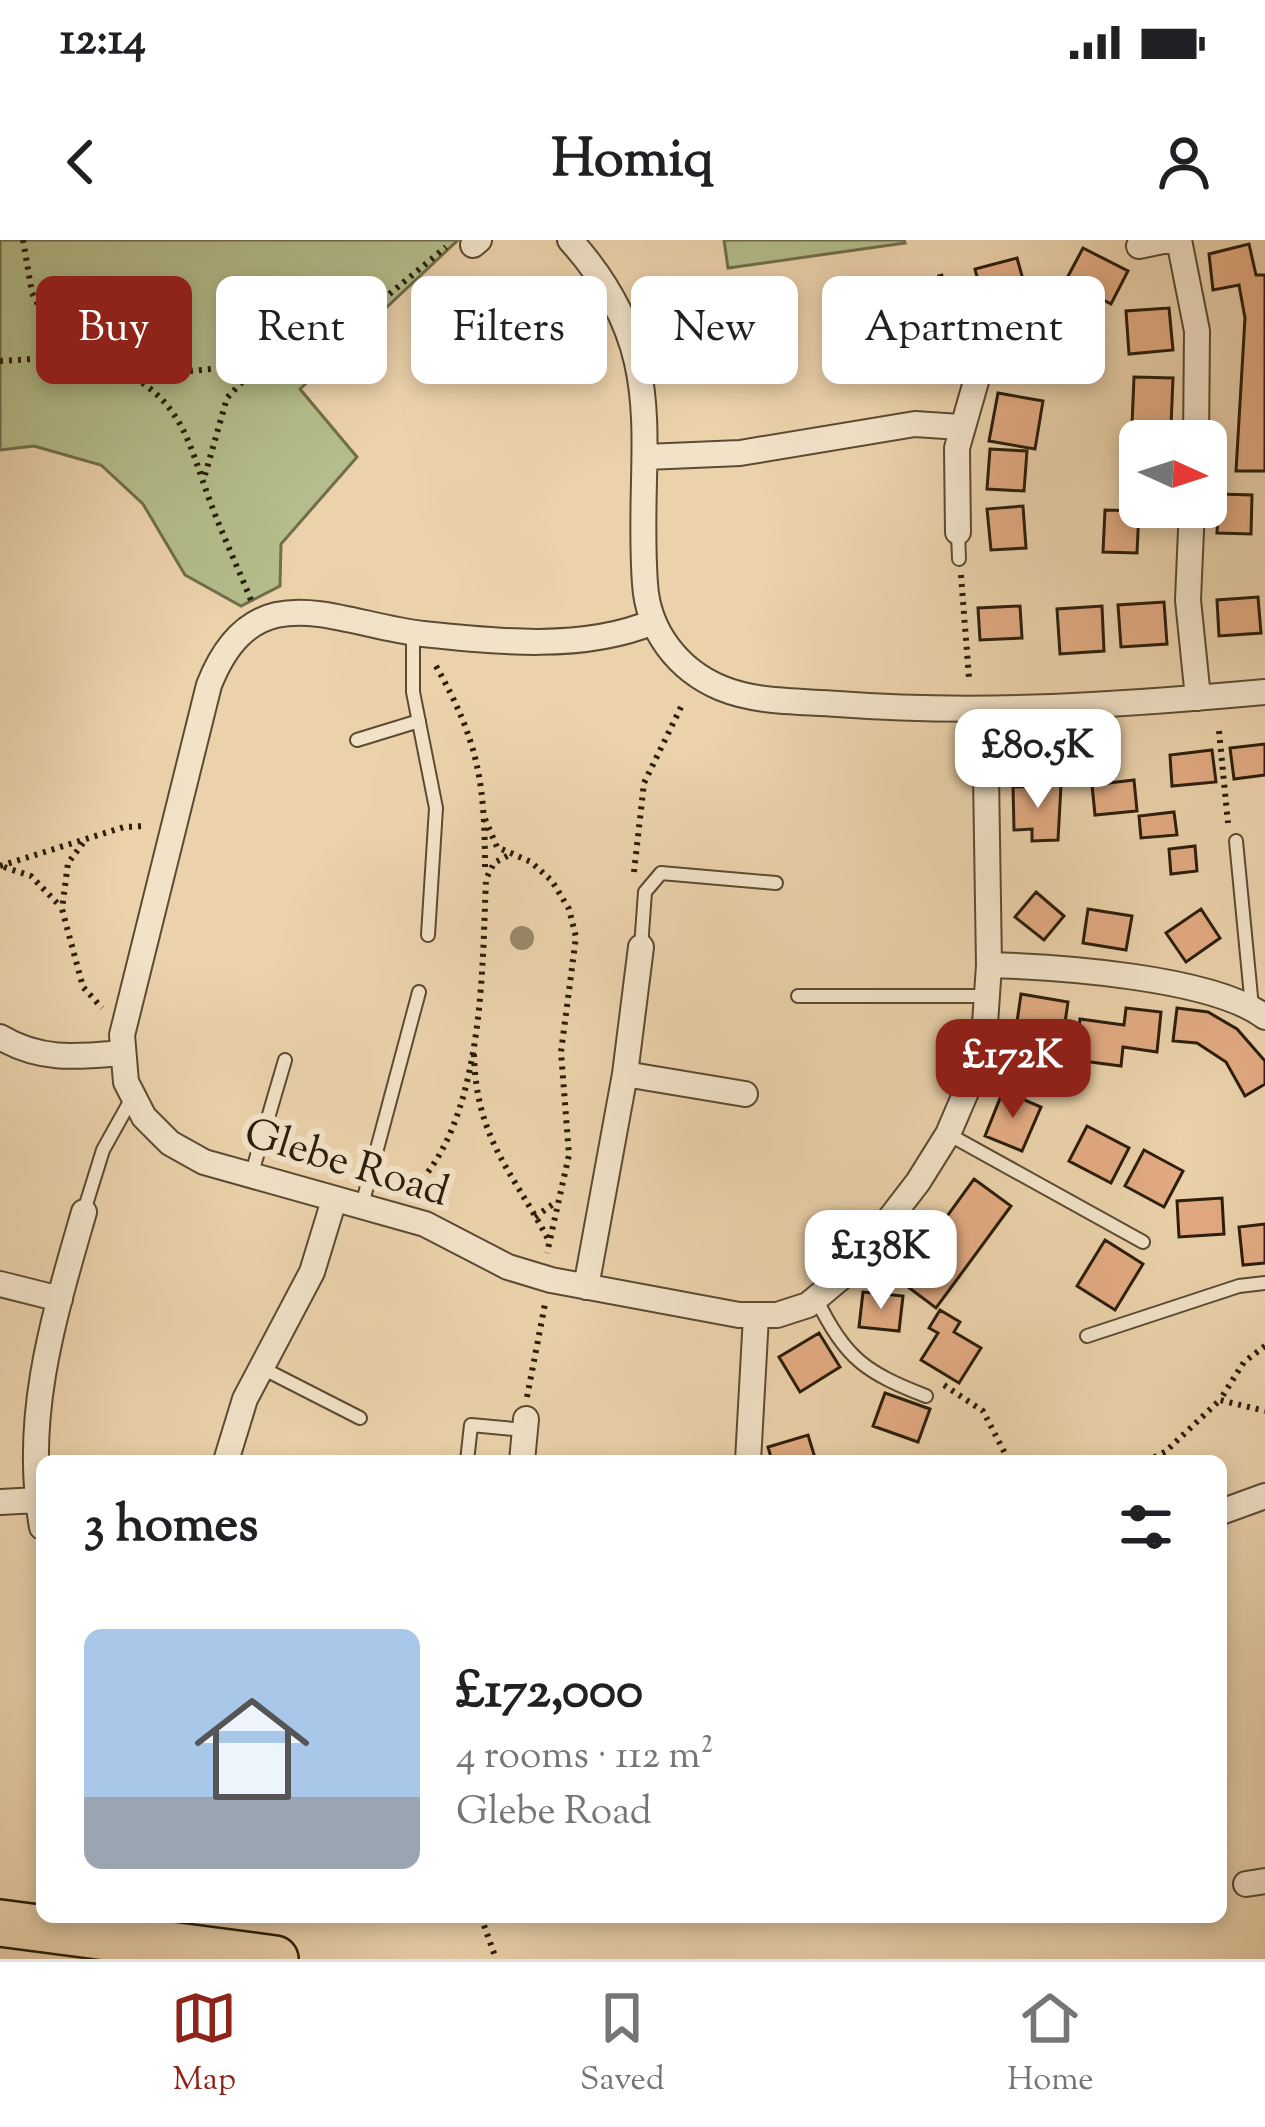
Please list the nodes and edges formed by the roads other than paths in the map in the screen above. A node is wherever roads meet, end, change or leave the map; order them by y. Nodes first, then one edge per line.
1 (570, 240) edge
2 (1168, 240) edge
3 (1179, 240) edge
4 (1139, 246) dead end
5 (968, 384) edge
6 (1196, 420) edge
7 (960, 427) junction
8 (646, 457) junction
9 (1191, 528) edge
10 (958, 532) joint
11 (959, 560) road end
12 (653, 622) junction
13 (420, 633) junction
14 (1265, 692) edge
15 (1198, 698) junction
16 (985, 712) junction
17 (419, 721) junction
18 (357, 740) dead end
19 (1236, 841) dead end
20 (776, 883) dead end
21 (428, 935) dead end
22 (641, 947) joint
23 (989, 965) junction
24 (419, 992) dead end
25 (798, 996) dead end
26 (987, 996) junction
27 (1259, 1012) edge
28 (0, 1037) edge
29 (121, 1054) junction
30 (285, 1060) dead end
31 (625, 1074) junction
32 (746, 1094) dead end
33 (132, 1098) junction
34 (948, 1134) junction
35 (251, 1177) junction
36 (334, 1199) junction
37 (361, 1206) junction
38 (84, 1212) joint
39 (1142, 1242) dead end
40 (1265, 1283) edge
41 (0, 1284) edge
42 (586, 1288) junction
43 (60, 1299) junction
44 (817, 1300) junction
45 (756, 1316) junction
46 (1087, 1336) dead end
47 (262, 1368) junction
48 (926, 1396) dead end
49 (360, 1418) dead end
50 (525, 1425) joint
51 (38, 1455) edge
52 (228, 1455) edge
53 (468, 1455) edge
54 (522, 1455) edge
55 (748, 1455) edge
56 (1265, 1496) edge
57 (36, 1500) edge
58 (0, 1502) edge
59 (1227, 1510) edge
60 (0, 1923) edge
61 (275, 1959) edge

1 - 8 street
2 - 4 street
3 - 6 street
5 - 7 street
7 - 8 street
7 - 10 street
8 - 12 street
9 - 15 street
10 - 11 lane
12 - 13 street
12 - 16 street
13 - 17 lane
13 - 29 street, Glebe Road
14 - 15 street
15 - 16 street
16 - 23 street, Glebe Road
17 - 18 lane
17 - 21 lane
19 - 27 lane
20 - 22 lane
22 - 31 street
23 - 26 street, Glebe Road
23 - 27 street
24 - 37 lane
25 - 26 lane
26 - 34 street, Glebe Road
28 - 29 street
29 - 33 street, Glebe Road
30 - 35 lane
31 - 32 street
31 - 42 street
33 - 35 street, Glebe Road
33 - 38 lane
34 - 39 lane
34 - 44 street, Glebe Road
35 - 36 street, Glebe Road
36 - 37 street, Glebe Road
36 - 47 street
37 - 42 street, Glebe Road
38 - 43 street
40 - 46 lane
41 - 43 street
42 - 45 street, Glebe Road
43 - 51 street
44 - 45 street, Glebe Road
44 - 48 lane
45 - 55 street
47 - 49 lane
47 - 52 street
50 - 53 lane
50 - 54 street
56 - 59 street
57 - 58 street
60 - 61 highway

